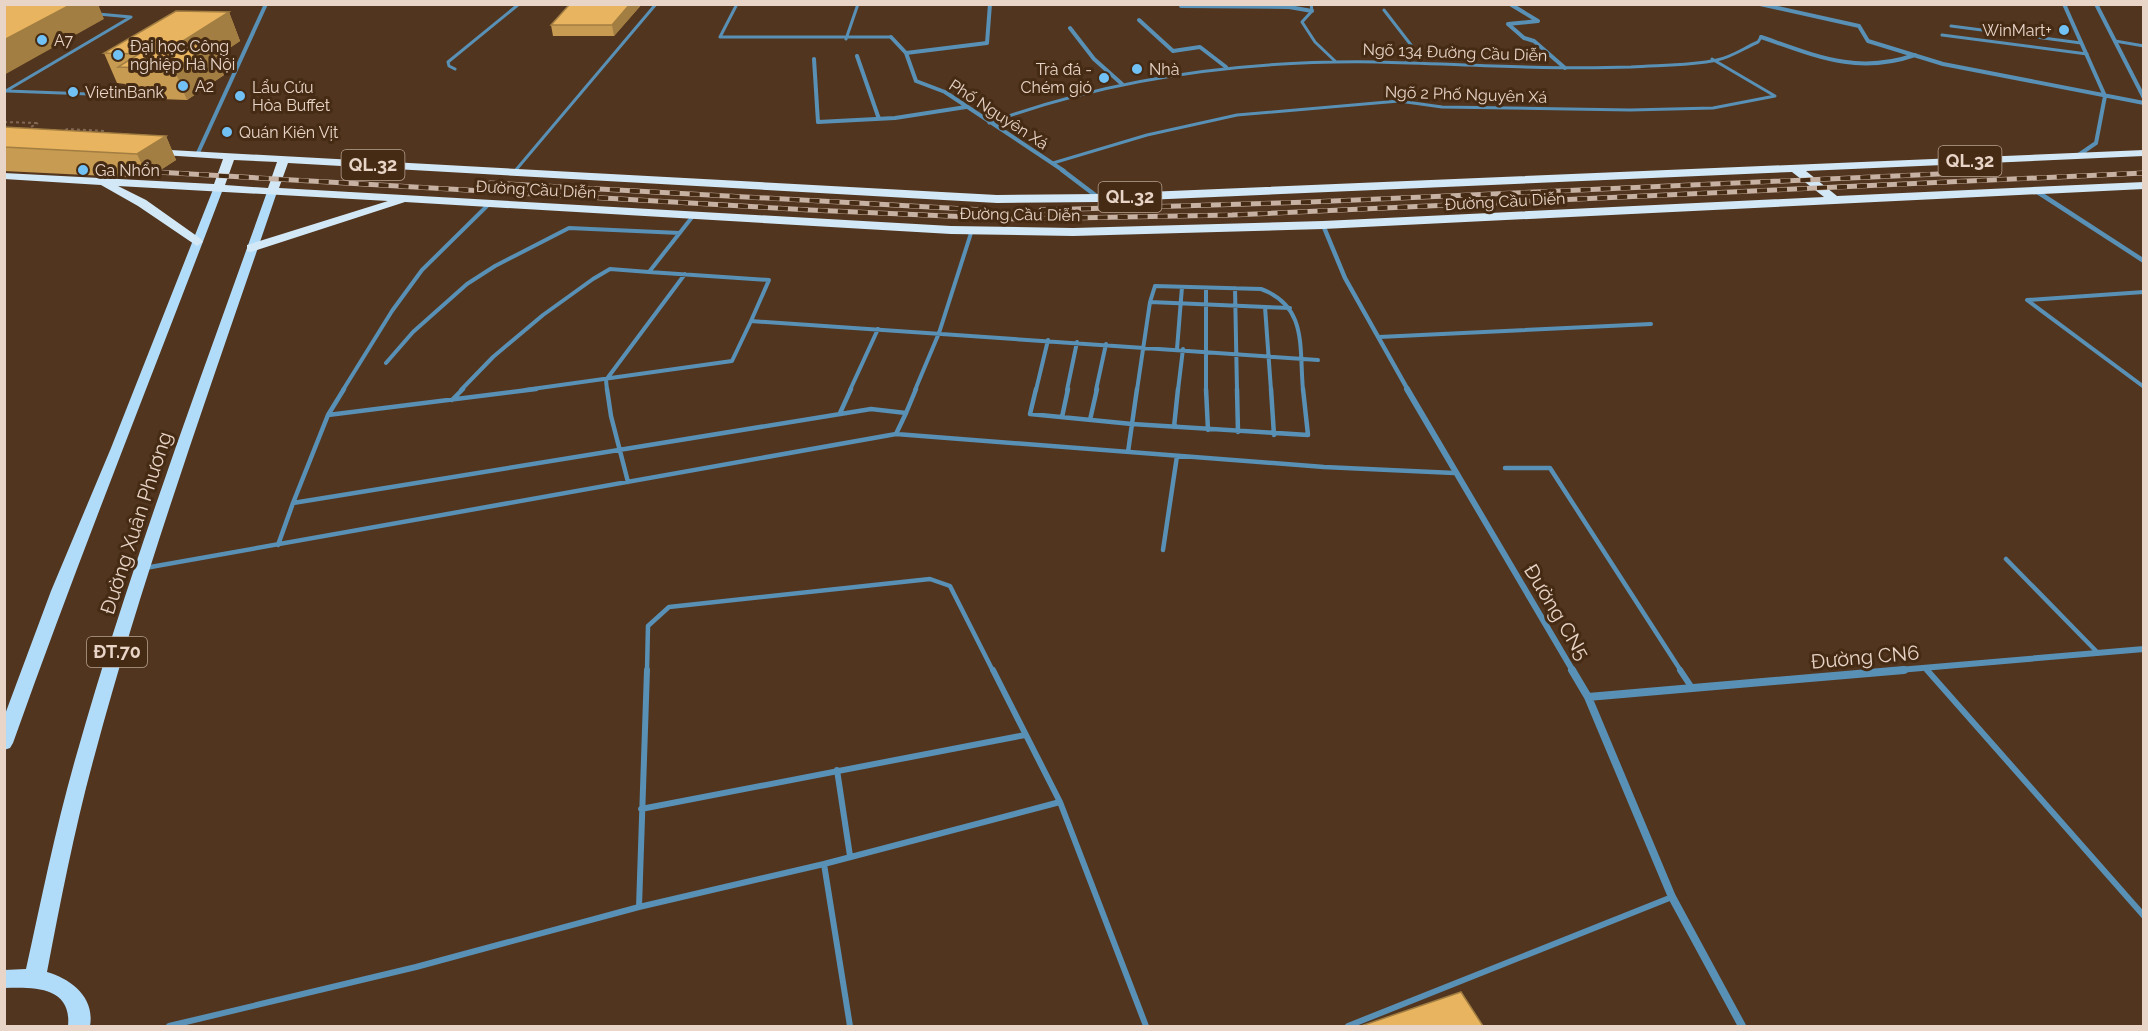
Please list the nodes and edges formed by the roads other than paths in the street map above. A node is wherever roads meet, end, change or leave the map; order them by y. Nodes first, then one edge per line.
1 (266, 4) edge
2 (519, 4) edge
3 (656, 4) edge
4 (737, 4) edge
5 (858, 4) edge
6 (990, 4) edge
7 (1311, 4) edge
8 (1510, 4) edge
9 (1760, 4) edge
10 (1782, 4) edge
11 (2064, 4) edge
12 (2096, 4) edge
13 (1181, 6) edge
14 (1776, 9) junction
15 (1384, 10) dead end
16 (1312, 11) junction
17 (88, 13) dead end
18 (1138, 20) dead end
19 (1951, 27) dead end
20 (1070, 28) dead end
21 (1942, 35) dead end
22 (891, 37) joint
23 (1761, 37) joint
24 (846, 39) junction
25 (2115, 42) junction
26 (2081, 43) junction
27 (2144, 46) edge
28 (906, 52) junction
29 (2086, 54) junction
30 (1915, 55) junction
31 (857, 56) dead end
32 (814, 59) dead end
33 (1712, 59) junction
34 (1335, 61) junction
35 (1408, 63) junction
36 (1226, 67) junction
37 (1565, 68) junction
38 (455, 69) dead end
39 (1122, 84) junction
40 (6, 91) edge
41 (116, 95) dead end
42 (2105, 96) junction
43 (2144, 98) edge
44 (2144, 103) edge
45 (966, 107) junction
46 (879, 118) junction
47 (989, 123) junction
48 (141, 152) edge
49 (2144, 153) edge
50 (197, 155) junction
51 (2078, 156) junction
52 (229, 157) junction
53 (283, 160) junction
54 (1053, 163) junction
55 (1796, 168) junction
56 (514, 173) junction
57 (4, 176) edge
58 (101, 182) junction
59 (2144, 185) edge
60 (218, 189) junction
61 (2036, 191) junction
62 (272, 192) junction
63 (409, 198) junction
64 (1099, 198) junction
65 (491, 202) junction
66 (1837, 202) junction
67 (693, 216) junction
68 (1323, 225) junction
69 (972, 230) junction
70 (680, 233) junction
71 (197, 242) junction
72 (251, 248) junction
73 (2144, 261) edge
74 (649, 272) junction
75 (685, 274) junction
76 (1182, 287) junction
77 (1206, 288) junction
78 (1234, 288) junction
79 (2144, 292) edge
80 (1150, 302) junction
81 (1181, 304) junction
82 (1206, 305) junction
83 (1237, 307) junction
84 (1265, 307) junction
85 (1291, 308) junction
86 (752, 321) junction
87 (1651, 324) dead end
88 (878, 329) junction
89 (939, 333) junction
90 (1379, 337) junction
91 (1048, 340) junction
92 (1077, 342) junction
93 (1106, 344) junction
94 (1143, 346) junction
95 (1177, 349) junction
96 (1183, 349) junction
97 (1205, 351) junction
98 (1237, 354) junction
99 (1267, 356) junction
100 (1299, 359) junction
101 (1318, 360) dead end
102 (386, 363) dead end
103 (606, 380) junction
104 (2144, 387) edge
105 (452, 400) junction
106 (840, 413) junction
107 (906, 413) junction
108 (328, 416) junction
109 (1062, 417) junction
110 (1090, 420) junction
111 (1132, 424) junction
112 (1174, 427) junction
113 (1208, 430) junction
114 (1238, 432) junction
115 (896, 434) junction
116 (1274, 435) junction
117 (620, 450) junction
118 (1128, 452) junction
119 (1177, 456) junction
120 (1505, 468) dead end
121 (1454, 473) junction
122 (628, 482) junction
123 (293, 503) junction
124 (279, 545) junction
125 (1163, 550) dead end
126 (2006, 559) dead end
127 (143, 568) junction
128 (2144, 649) edge
129 (2098, 653) junction
130 (1925, 668) junction
131 (1692, 688) junction
132 (1588, 697) junction
133 (1025, 735) junction
134 (4, 743) edge
135 (837, 770) junction
136 (1060, 802) junction
137 (641, 809) junction
138 (850, 856) junction
139 (824, 864) junction
140 (1672, 897) junction
141 (639, 907) junction
142 (2144, 916) edge
143 (35, 977) junction
144 (4, 979) edge
145 (79, 1026) edge
146 (169, 1026) edge
147 (850, 1026) edge
148 (1146, 1026) edge
149 (1348, 1026) edge
150 (1742, 1026) edge

1 - 50 street
2 - 38 lane
3 - 56 lane
4 - 24 lane
5 - 24 lane
6 - 28 street, Phố Nguyên Xá
7 - 16 lane
8 - 37 street
9 - 14 street
10 - 14 lane
11 - 26 street
12 - 25 street
13 - 16 street
14 - 30 street
15 - 35 lane
16 - 34 lane
17 - 40 lane
18 - 36 street
19 - 26 lane
20 - 39 street
21 - 29 lane
22 - 24 lane
22 - 28 street
23 - 30 street, Ngõ 134 Đường Cầu Diễn
23 - 33 lane, Ngõ 134 Đường Cầu Diễn
25 - 27 lane
25 - 43 street
26 - 29 street
28 - 45 street, Phố Nguyên Xá
29 - 42 street
30 - 42 street
31 - 46 street
32 - 46 street
33 - 37 lane, Ngõ 134 Đường Cầu Diễn
33 - 54 lane, Ngõ 2 Phố Nguyên Xá
34 - 35 lane, Ngõ 134 Đường Cầu Diễn
34 - 36 lane, Ngõ 134 Đường Cầu Diễn
35 - 37 lane, Ngõ 134 Đường Cầu Diễn
36 - 39 lane, Ngõ 134 Đường Cầu Diễn
39 - 47 lane, Ngõ 134 Đường Cầu Diễn
40 - 41 lane
42 - 44 street
42 - 51 street
45 - 46 street
45 - 47 street, Phố Nguyên Xá
47 - 54 street, Phố Nguyên Xá
48 - 50 highway, Đường Cầu Diễn / QL.32
49 - 51 highway, Đường Cầu Diễn / QL.32
50 - 52 highway, Đường Cầu Diễn / QL.32
51 - 55 highway, Đường Cầu Diễn / QL.32
52 - 53 highway, Đường Cầu Diễn / QL.32
52 - 60 highway
53 - 56 highway, Đường Cầu Diễn / QL.32
53 - 62 highway, ĐT.70
54 - 64 street, Phố Nguyên Xá
55 - 64 highway, Đường Cầu Diễn / QL.32
55 - 66 highway
56 - 64 highway, Đường Cầu Diễn / QL.32
57 - 58 highway, Đường Cầu Diễn / QL.32
58 - 60 highway, Đường Cầu Diễn / QL.32
58 - 71 highway
59 - 61 highway, Đường Cầu Diễn / QL.32
60 - 62 highway, Đường Cầu Diễn / QL.32
60 - 71 main road, Đường Xuân Phương
61 - 66 highway, Đường Cầu Diễn / QL.32
61 - 73 street
62 - 63 highway, Đường Cầu Diễn / QL.32
62 - 72 main road, Đường Xuân Phương / ĐT.70
63 - 65 highway, Đường Cầu Diễn / QL.32
63 - 72 highway
65 - 67 highway, Đường Cầu Diễn / QL.32
65 - 108 lane
66 - 68 highway, Đường Cầu Diễn / QL.32
67 - 69 highway, Đường Cầu Diễn / QL.32
67 - 70 lane
68 - 69 highway, Đường Cầu Diễn / QL.32
68 - 90 street, Đường CN5
69 - 89 lane
70 - 74 lane
70 - 102 lane
71 - 134 main road, Đường Xuân Phương
72 - 127 main road, Đường Xuân Phương / ĐT.70
74 - 75 lane
74 - 105 lane
75 - 86 lane
75 - 103 lane
76 - 77 lane
76 - 80 lane
76 - 81 lane
77 - 78 lane
77 - 82 lane
78 - 83 lane
78 - 85 lane
79 - 104 lane
80 - 81 lane
80 - 94 lane
81 - 82 lane
81 - 95 lane
82 - 83 lane
82 - 97 lane
83 - 84 lane
83 - 98 lane
84 - 85 lane
84 - 99 lane
85 - 100 lane
86 - 88 lane
86 - 103 lane
87 - 90 lane
88 - 89 lane
88 - 106 lane
89 - 91 lane
89 - 107 lane
90 - 121 street, Đường CN5
91 - 92 lane
91 - 109 lane
92 - 93 lane
92 - 109 lane
93 - 94 lane
93 - 110 lane
94 - 95 lane
94 - 111 lane
95 - 96 lane
96 - 97 lane
96 - 112 lane
97 - 98 lane
97 - 113 lane
98 - 99 lane
98 - 114 lane
99 - 100 lane
99 - 116 lane
100 - 101 lane
100 - 116 lane
103 - 105 lane
103 - 117 lane
105 - 108 lane
106 - 107 lane
106 - 117 lane
107 - 115 lane
108 - 123 lane
109 - 110 lane
110 - 111 lane
111 - 112 lane
111 - 118 lane
112 - 113 lane
113 - 114 lane
114 - 116 lane
115 - 118 lane
115 - 122 lane
117 - 122 lane
117 - 123 lane
118 - 119 lane
119 - 121 lane
119 - 125 lane
120 - 131 lane
121 - 132 street, Đường CN5
122 - 124 lane
123 - 124 lane
124 - 127 lane
126 - 129 lane
127 - 143 main road, Đường Xuân Phương / ĐT.70
128 - 129 street, Đường CN6
129 - 130 street, Đường CN6
130 - 131 street, Đường CN6
130 - 142 lane
131 - 132 street, Đường CN6
132 - 140 street, Đường CN5
133 - 135 lane
133 - 136 lane
133 - 137 lane
135 - 137 lane
135 - 138 lane
136 - 138 lane
136 - 148 lane
137 - 141 lane
138 - 139 lane
139 - 141 lane
139 - 147 lane
140 - 149 lane
140 - 150 street, Đường CN5
141 - 146 lane
143 - 144 main road
143 - 145 main road

